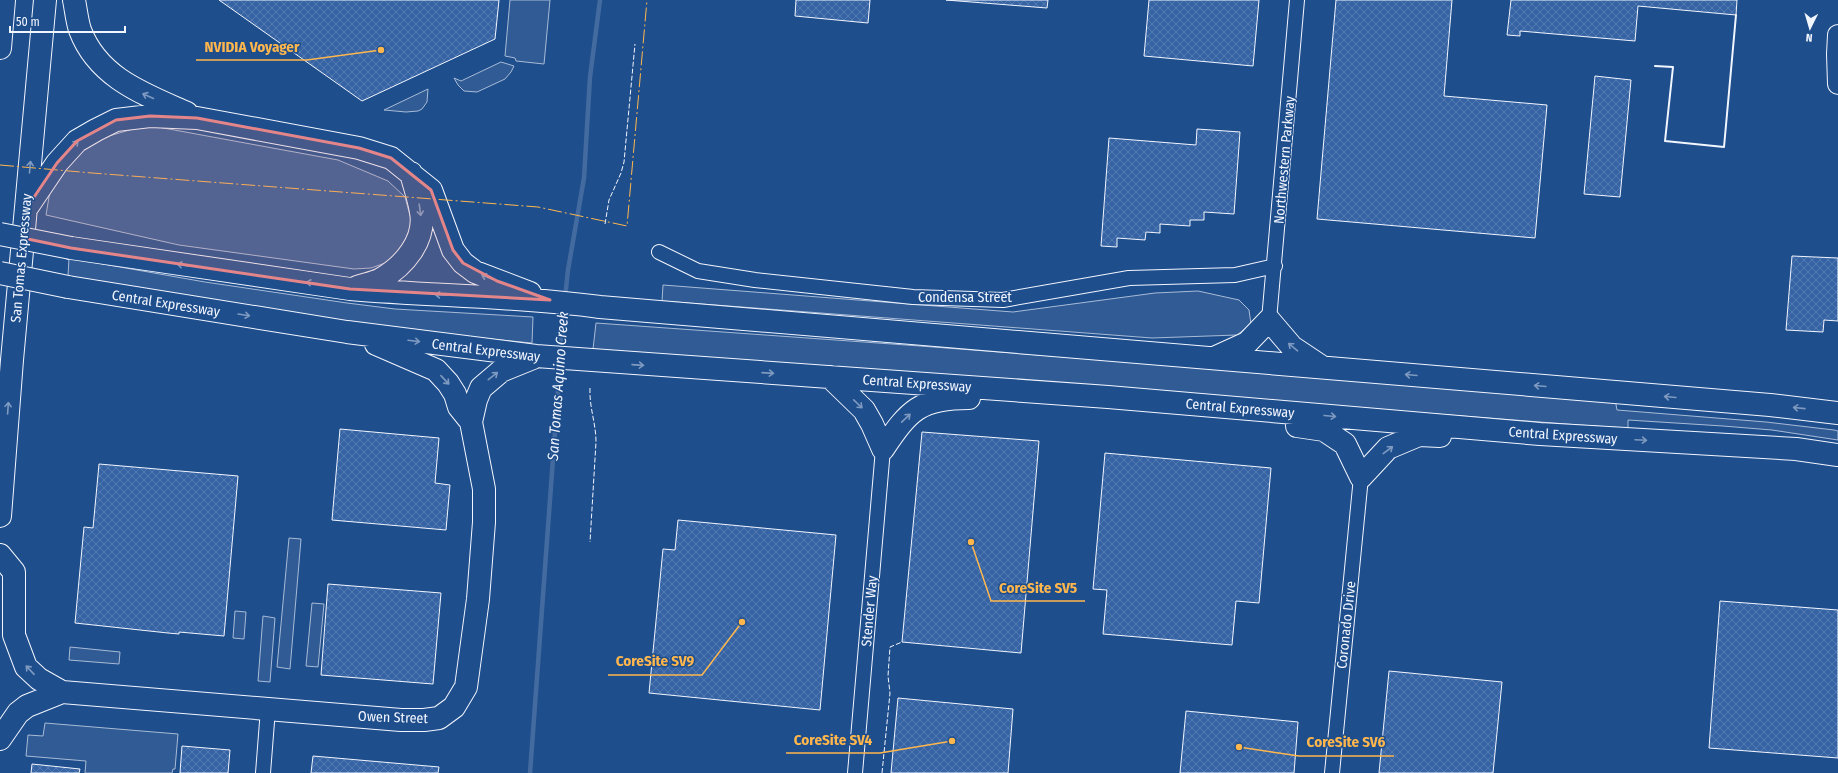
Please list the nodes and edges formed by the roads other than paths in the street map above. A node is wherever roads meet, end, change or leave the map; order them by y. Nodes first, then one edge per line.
1 (4, 0) edge
2 (45, 0) edge
3 (74, 0) edge
4 (1297, 0) edge
5 (1838, 36) edge
6 (0, 48) edge
7 (1838, 84) edge
8 (197, 118) junction
9 (411, 173) junction
10 (26, 209) junction
11 (0, 234) edge
12 (659, 252) dead end
13 (1275, 266) junction
14 (0, 273) edge
15 (350, 289) junction
16 (550, 300) junction
17 (1269, 320) junction
18 (348, 332) junction
19 (536, 356) junction
20 (1211, 359) junction
21 (1323, 368) junction
22 (830, 377) junction
23 (1108, 397) junction
24 (1838, 413) edge
25 (471, 422) junction
26 (1540, 434) junction
27 (883, 449) junction
28 (1838, 455) edge
29 (1361, 477) junction
30 (0, 516) edge
31 (0, 555) edge
32 (62, 692) junction
33 (268, 709) junction
34 (0, 739) edge
35 (263, 773) edge
36 (855, 773) edge
37 (1332, 773) edge

1 - 6 highway
10 -> 2 highway, San Tomas Expressway
8 -> 3 highway
4 - 13 street, Northwestern Parkway
5 - 7 main road
8 - 9 highway
10 -> 8 highway
9 -> 15 highway
16 -> 9 highway
30 -> 10 highway, San Tomas Expressway
15 -> 11 highway, bridge
12 - 13 street, Condensa Street
13 - 17 street, Northwestern Parkway
14 -> 18 highway, Central Expressway, bridge
16 -> 15 highway
16 - 20 highway
17 - 20 highway
21 -> 17 highway
18 -> 19 highway, Central Expressway
18 -> 25 highway
19 -> 22 highway, Central Expressway
25 -> 19 highway
20 - 21 highway
24 -> 21 highway
22 - 23 highway, Central Expressway
22 -> 27 highway
23 -> 26 highway, Central Expressway
27 -> 23 highway
23 - 29 highway
25 - 33 highway, Owen Street
26 -> 28 highway, Central Expressway
29 -> 26 highway
27 - 36 street, Stender Way
29 - 37 street, Coronado Drive
32 -> 31 highway
32 - 33 highway, Owen Street
32 - 34 highway
33 - 35 street

